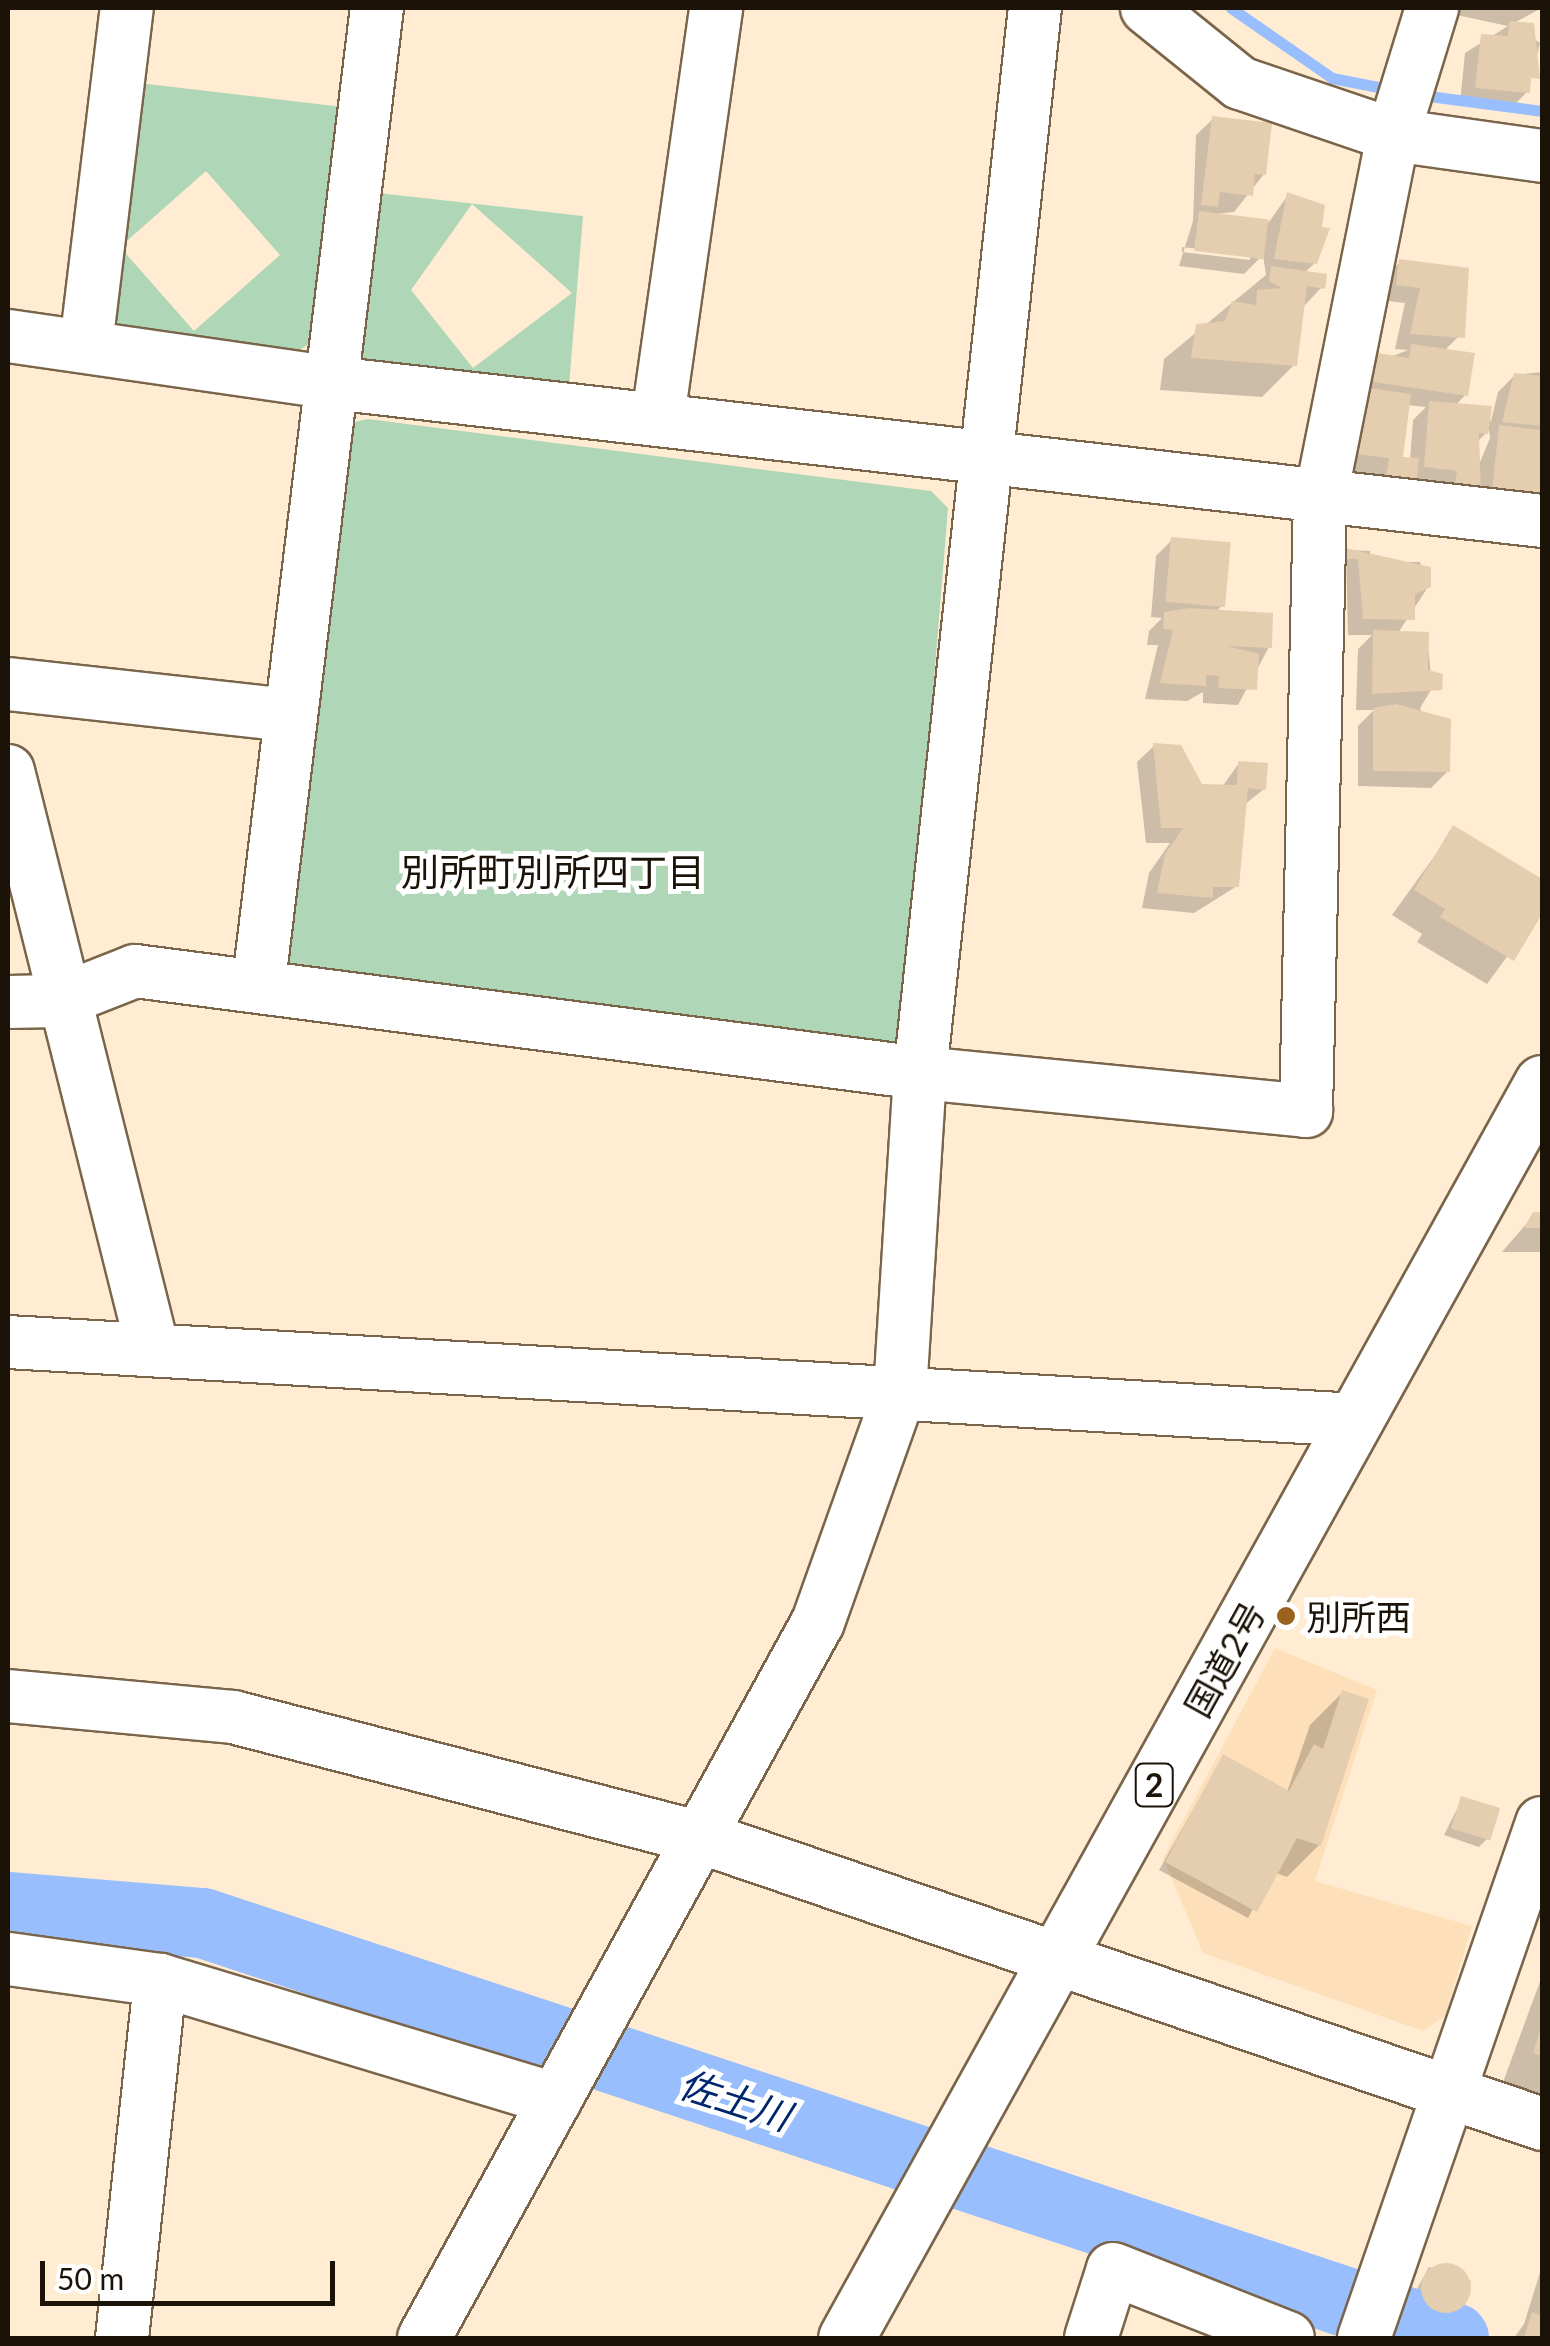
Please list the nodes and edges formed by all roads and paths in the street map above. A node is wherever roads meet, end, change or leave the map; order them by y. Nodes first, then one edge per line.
1 (127, 8) edge
2 (377, 8) edge
3 (716, 8) edge
4 (1036, 8) edge
5 (1147, 8) edge
6 (1432, 8) edge
7 (1393, 136) junction
8 (1542, 156) edge
9 (8, 336) edge
10 (86, 345) junction
11 (334, 383) junction
12 (658, 417) junction
13 (983, 456) junction
14 (1320, 501) junction
15 (1542, 521) edge
16 (8, 684) edge
17 (288, 715) junction
18 (8, 772) edge
19 (259, 981) junction
20 (59, 1001) junction
21 (8, 1002) edge
22 (920, 1074) junction
23 (1542, 1083) edge
24 (8, 1342) edge
25 (154, 1350) junction
26 (900, 1392) junction
27 (1355, 1420) junction
28 (8, 1696) edge
29 (1542, 1823) edge
30 (706, 1838) junction
31 (8, 1960) edge
32 (1057, 1960) junction
33 (160, 1980) junction
34 (570, 2072) junction
35 (1452, 2094) junction
36 (1542, 2124) edge
37 (1370, 2322) edge
38 (122, 2338) edge
39 (424, 2338) edge
40 (846, 2338) edge
41 (1090, 2338) edge
42 (1288, 2338) edge

1 - 10 street
2 - 11 street
3 - 12 street
4 - 13 street
5 - 7 street
6 - 7 street
7 - 8 street
7 - 14 street
9 - 10 street
10 - 11 street
11 - 12 street
11 - 17 street
12 - 13 street
13 - 14 street
13 - 22 street
14 - 15 street
14 - 22 street
16 - 17 street
17 - 19 street
18 - 20 street
19 - 20 street
19 - 22 street
20 - 21 street
20 - 25 street
22 - 26 street
23 - 27 highway, 国道2号 / 2
24 - 25 street
25 - 26 street
26 - 27 street
26 - 30 street
27 - 32 highway, 国道2号 / 2
28 - 30 street
29 - 35 street
30 - 32 street
30 - 34 street
31 - 33 street
32 - 35 street
32 - 40 highway, 国道2号 / 2
33 - 34 street
33 - 38 street
34 - 39 street
35 - 36 street
35 - 37 street
41 - 42 street

